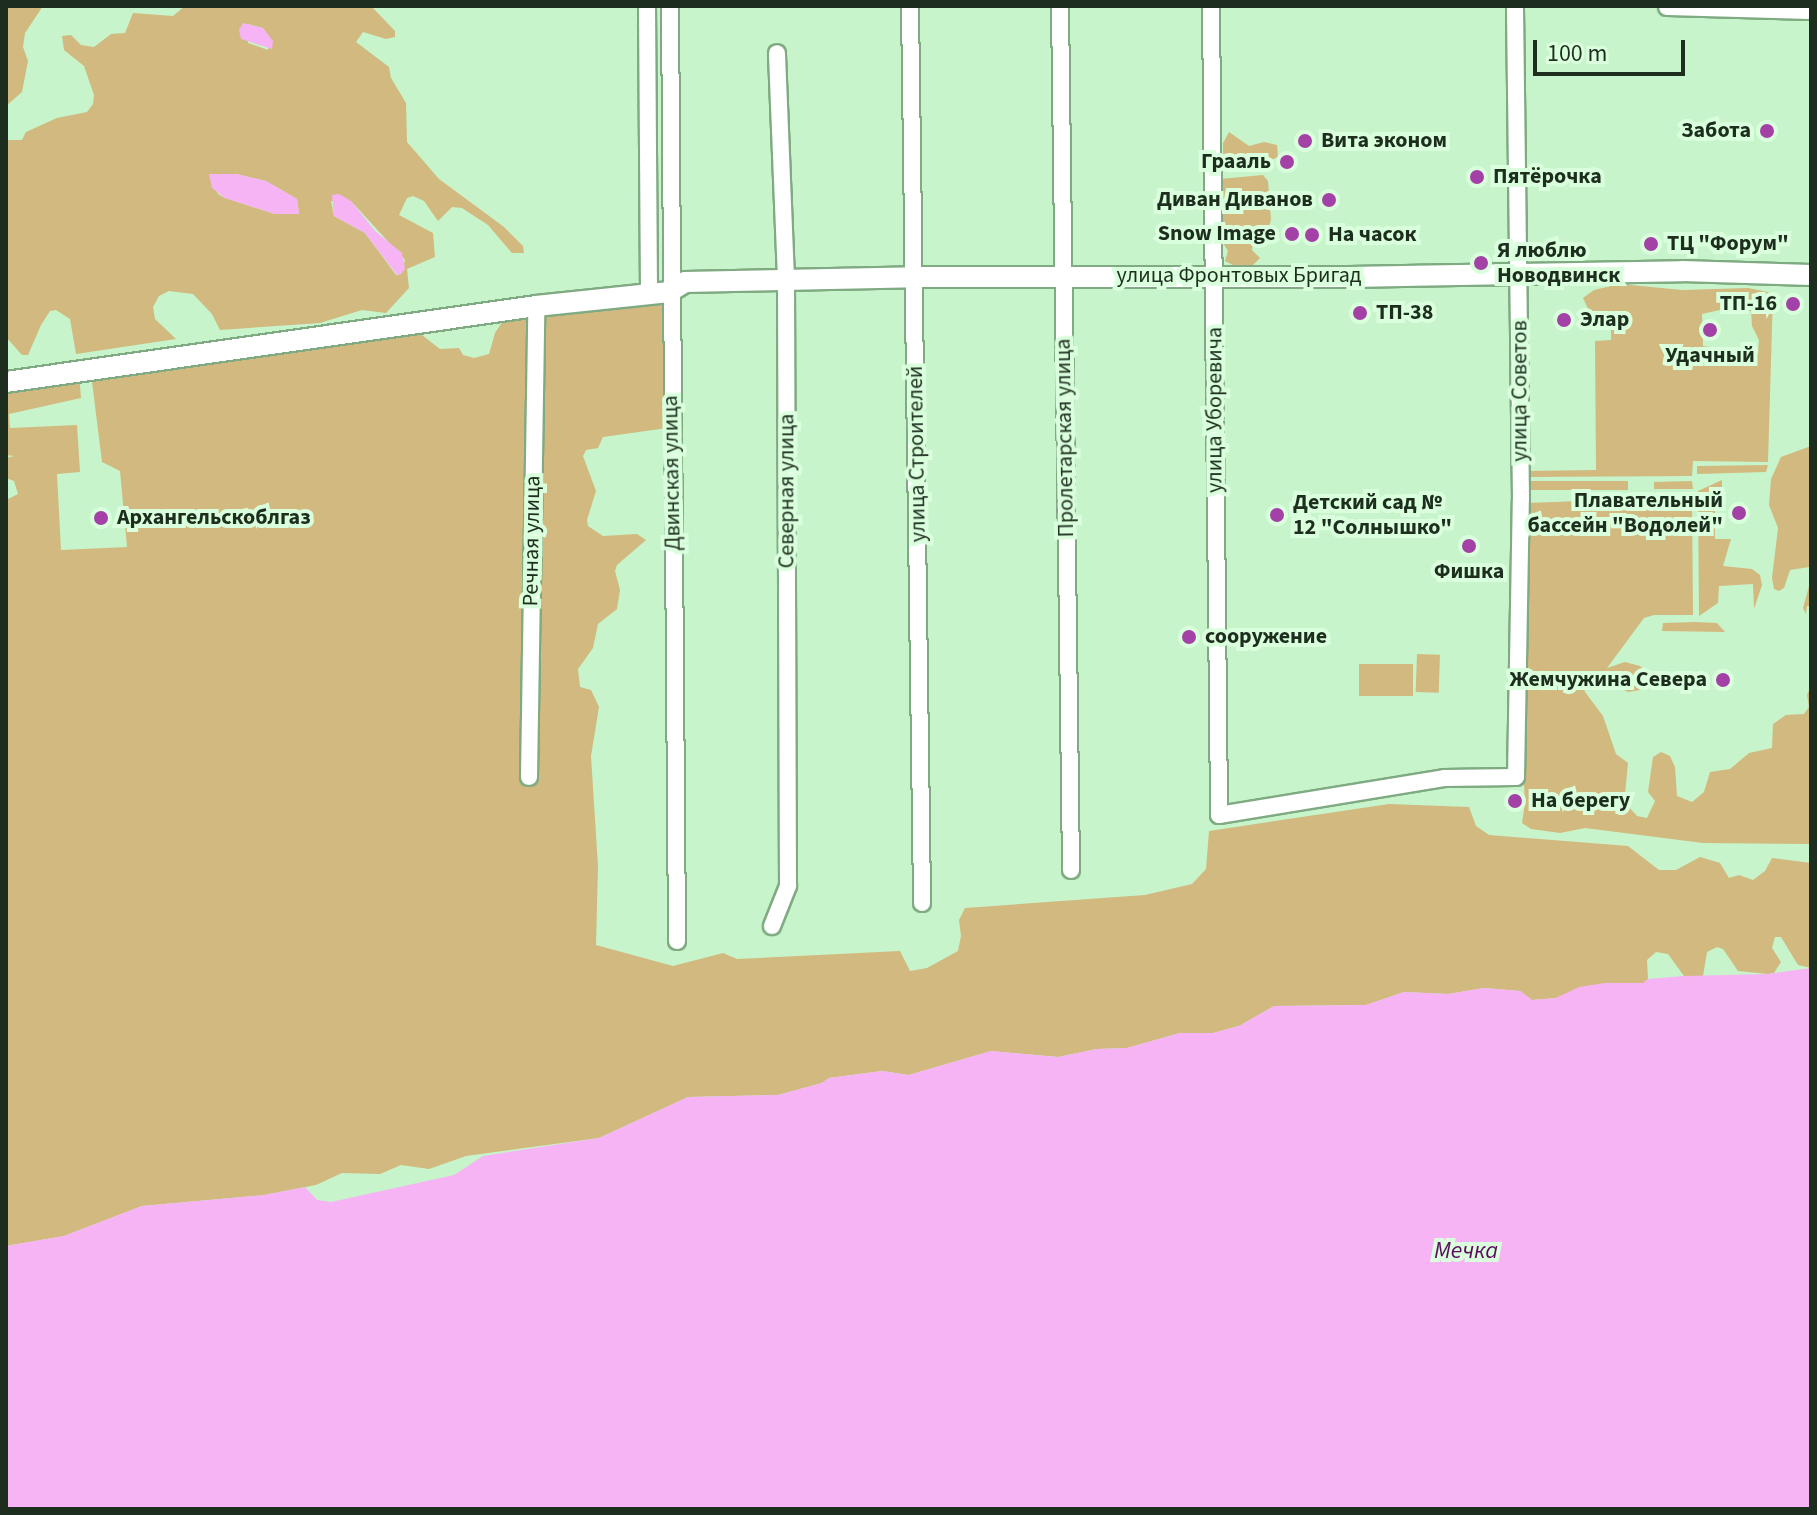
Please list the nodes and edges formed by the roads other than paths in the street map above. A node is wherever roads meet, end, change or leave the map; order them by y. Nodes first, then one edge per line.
1 (647, 6) edge
2 (670, 6) edge
3 (910, 6) edge
4 (1060, 6) edge
5 (1211, 6) edge
6 (1515, 6) edge
7 (1667, 7) edge
8 (1811, 11) edge
9 (777, 53) dead end
10 (1214, 275) junction
11 (1518, 275) junction
12 (1811, 275) edge
13 (1063, 276) junction
14 (915, 277) junction
15 (786, 279) junction
16 (659, 292) junction
17 (536, 306) junction
18 (6, 382) edge
19 (529, 777) dead end
20 (1219, 815) joint
21 (1071, 870) dead end
22 (922, 903) dead end
23 (772, 926) dead end
24 (677, 941) dead end

1 - 16 street, Двинская улица
2 - 16 street, Двинская улица
3 - 14 street, улица Строителей
4 - 13 street, Пролетарская улица
5 - 10 street, улица Уборевича
6 - 11 street, улица Советов
7 - 8 street
9 - 15 street, Северная улица
10 - 11 main road, улица Фронтовых Бригад
10 - 13 main road, улица Фронтовых Бригад
10 - 20 street, улица Уборевича
11 - 12 main road, улица Фронтовых Бригад
11 - 20 street, улица Советов
13 - 14 main road, улица Фронтовых Бригад
13 - 21 street, Пролетарская улица
14 - 15 main road, улица Фронтовых Бригад
14 - 22 street, улица Строителей
15 - 16 main road, улица Фронтовых Бригад
15 - 23 street, Северная улица
16 - 17 main road, улица Фронтовых Бригад
16 - 24 street, Двинская улица
17 - 18 main road, улица Фронтовых Бригад
17 - 19 street, Речная улица

